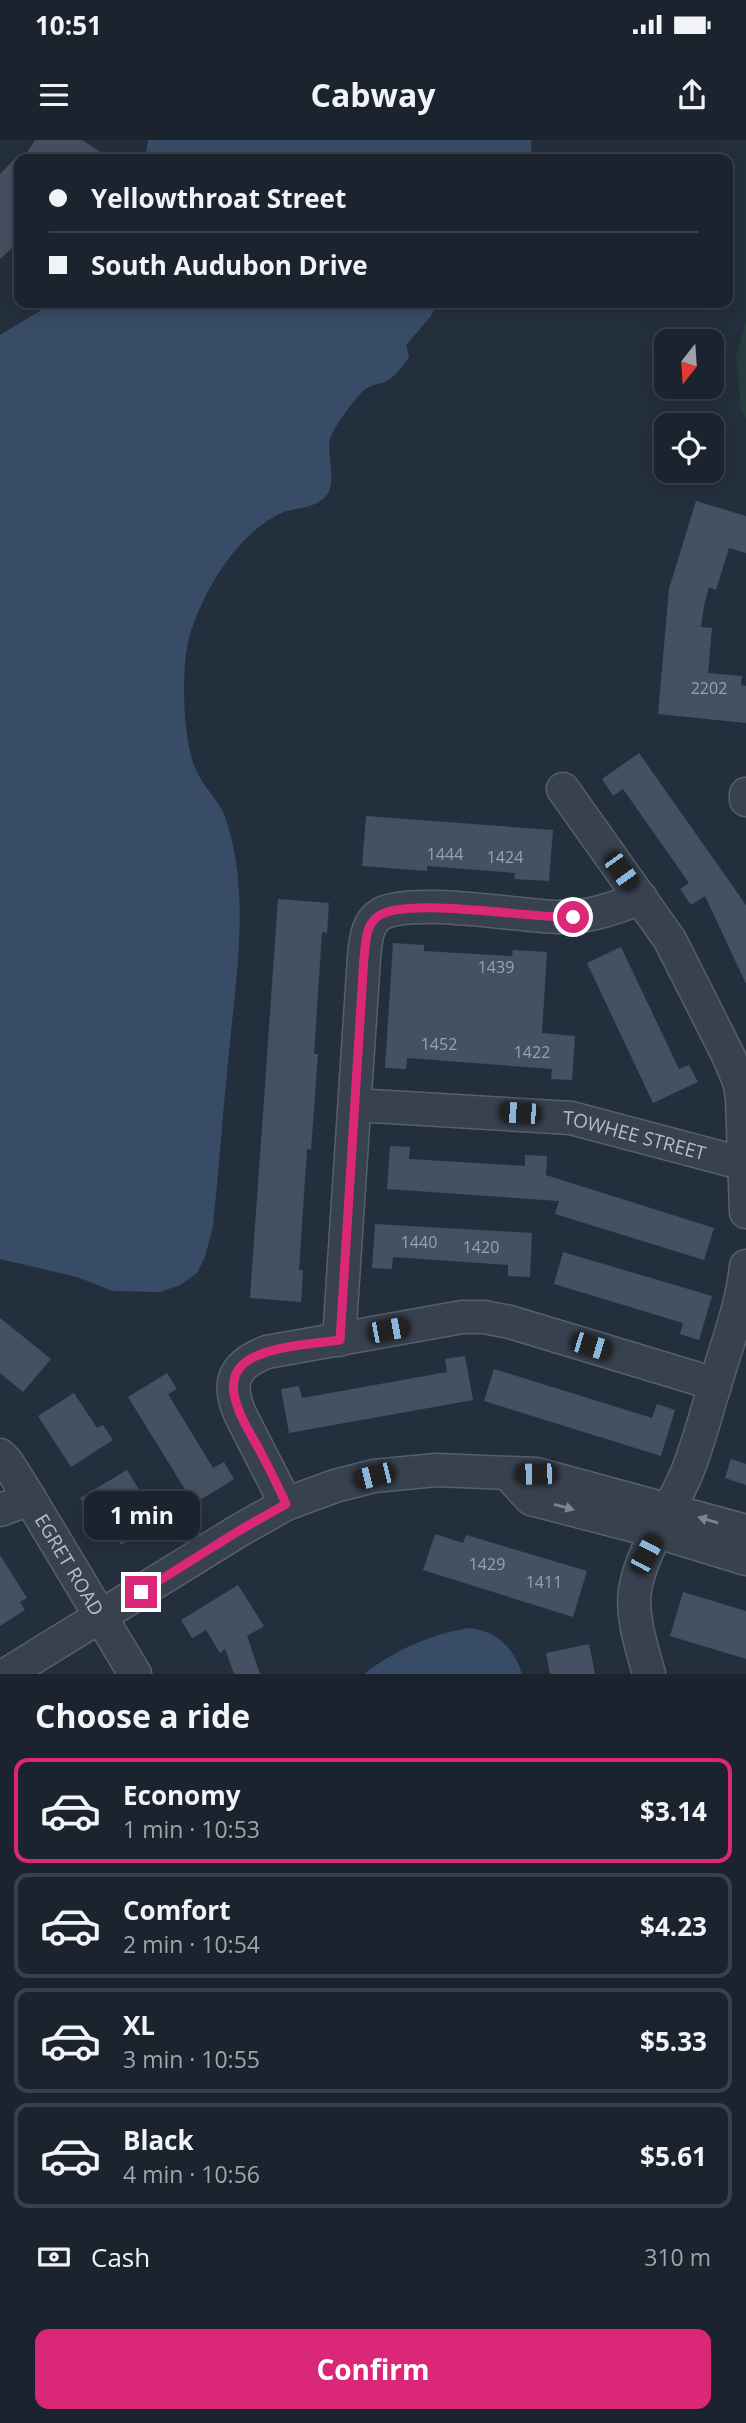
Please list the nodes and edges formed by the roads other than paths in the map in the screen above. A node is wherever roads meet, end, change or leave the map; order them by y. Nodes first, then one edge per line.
1 (563, 789) dead end
2 (746, 794) edge
3 (746, 800) edge
4 (641, 898) junction
5 (355, 1105) junction
6 (745, 1164) edge
7 (746, 1212) edge
8 (746, 1266) edge
9 (340, 1340) junction
10 (715, 1384) junction
11 (0, 1455) edge
12 (30, 1499) junction
13 (286, 1504) junction
14 (0, 1510) edge
15 (664, 1521) junction
16 (746, 1531) edge
17 (746, 1559) edge
18 (101, 1617) junction
19 (7, 1674) edge
20 (135, 1674) edge
21 (649, 1674) edge

1 - 4 street
2 - 3 street
4 - 5 street
4 - 6 street
5 - 6 street, TOWHEE STREET
5 - 9 street
6 - 7 street
8 - 10 street
9 - 10 street
9 - 13 street
10 - 15 street
11 - 12 street, EGRET ROAD
12 - 14 street
12 - 18 street, EGRET ROAD
13 - 15 street
13 - 18 street
16 -> 15 street
15 - 17 street
15 - 21 street
18 - 19 street
18 - 20 street, EGRET ROAD

